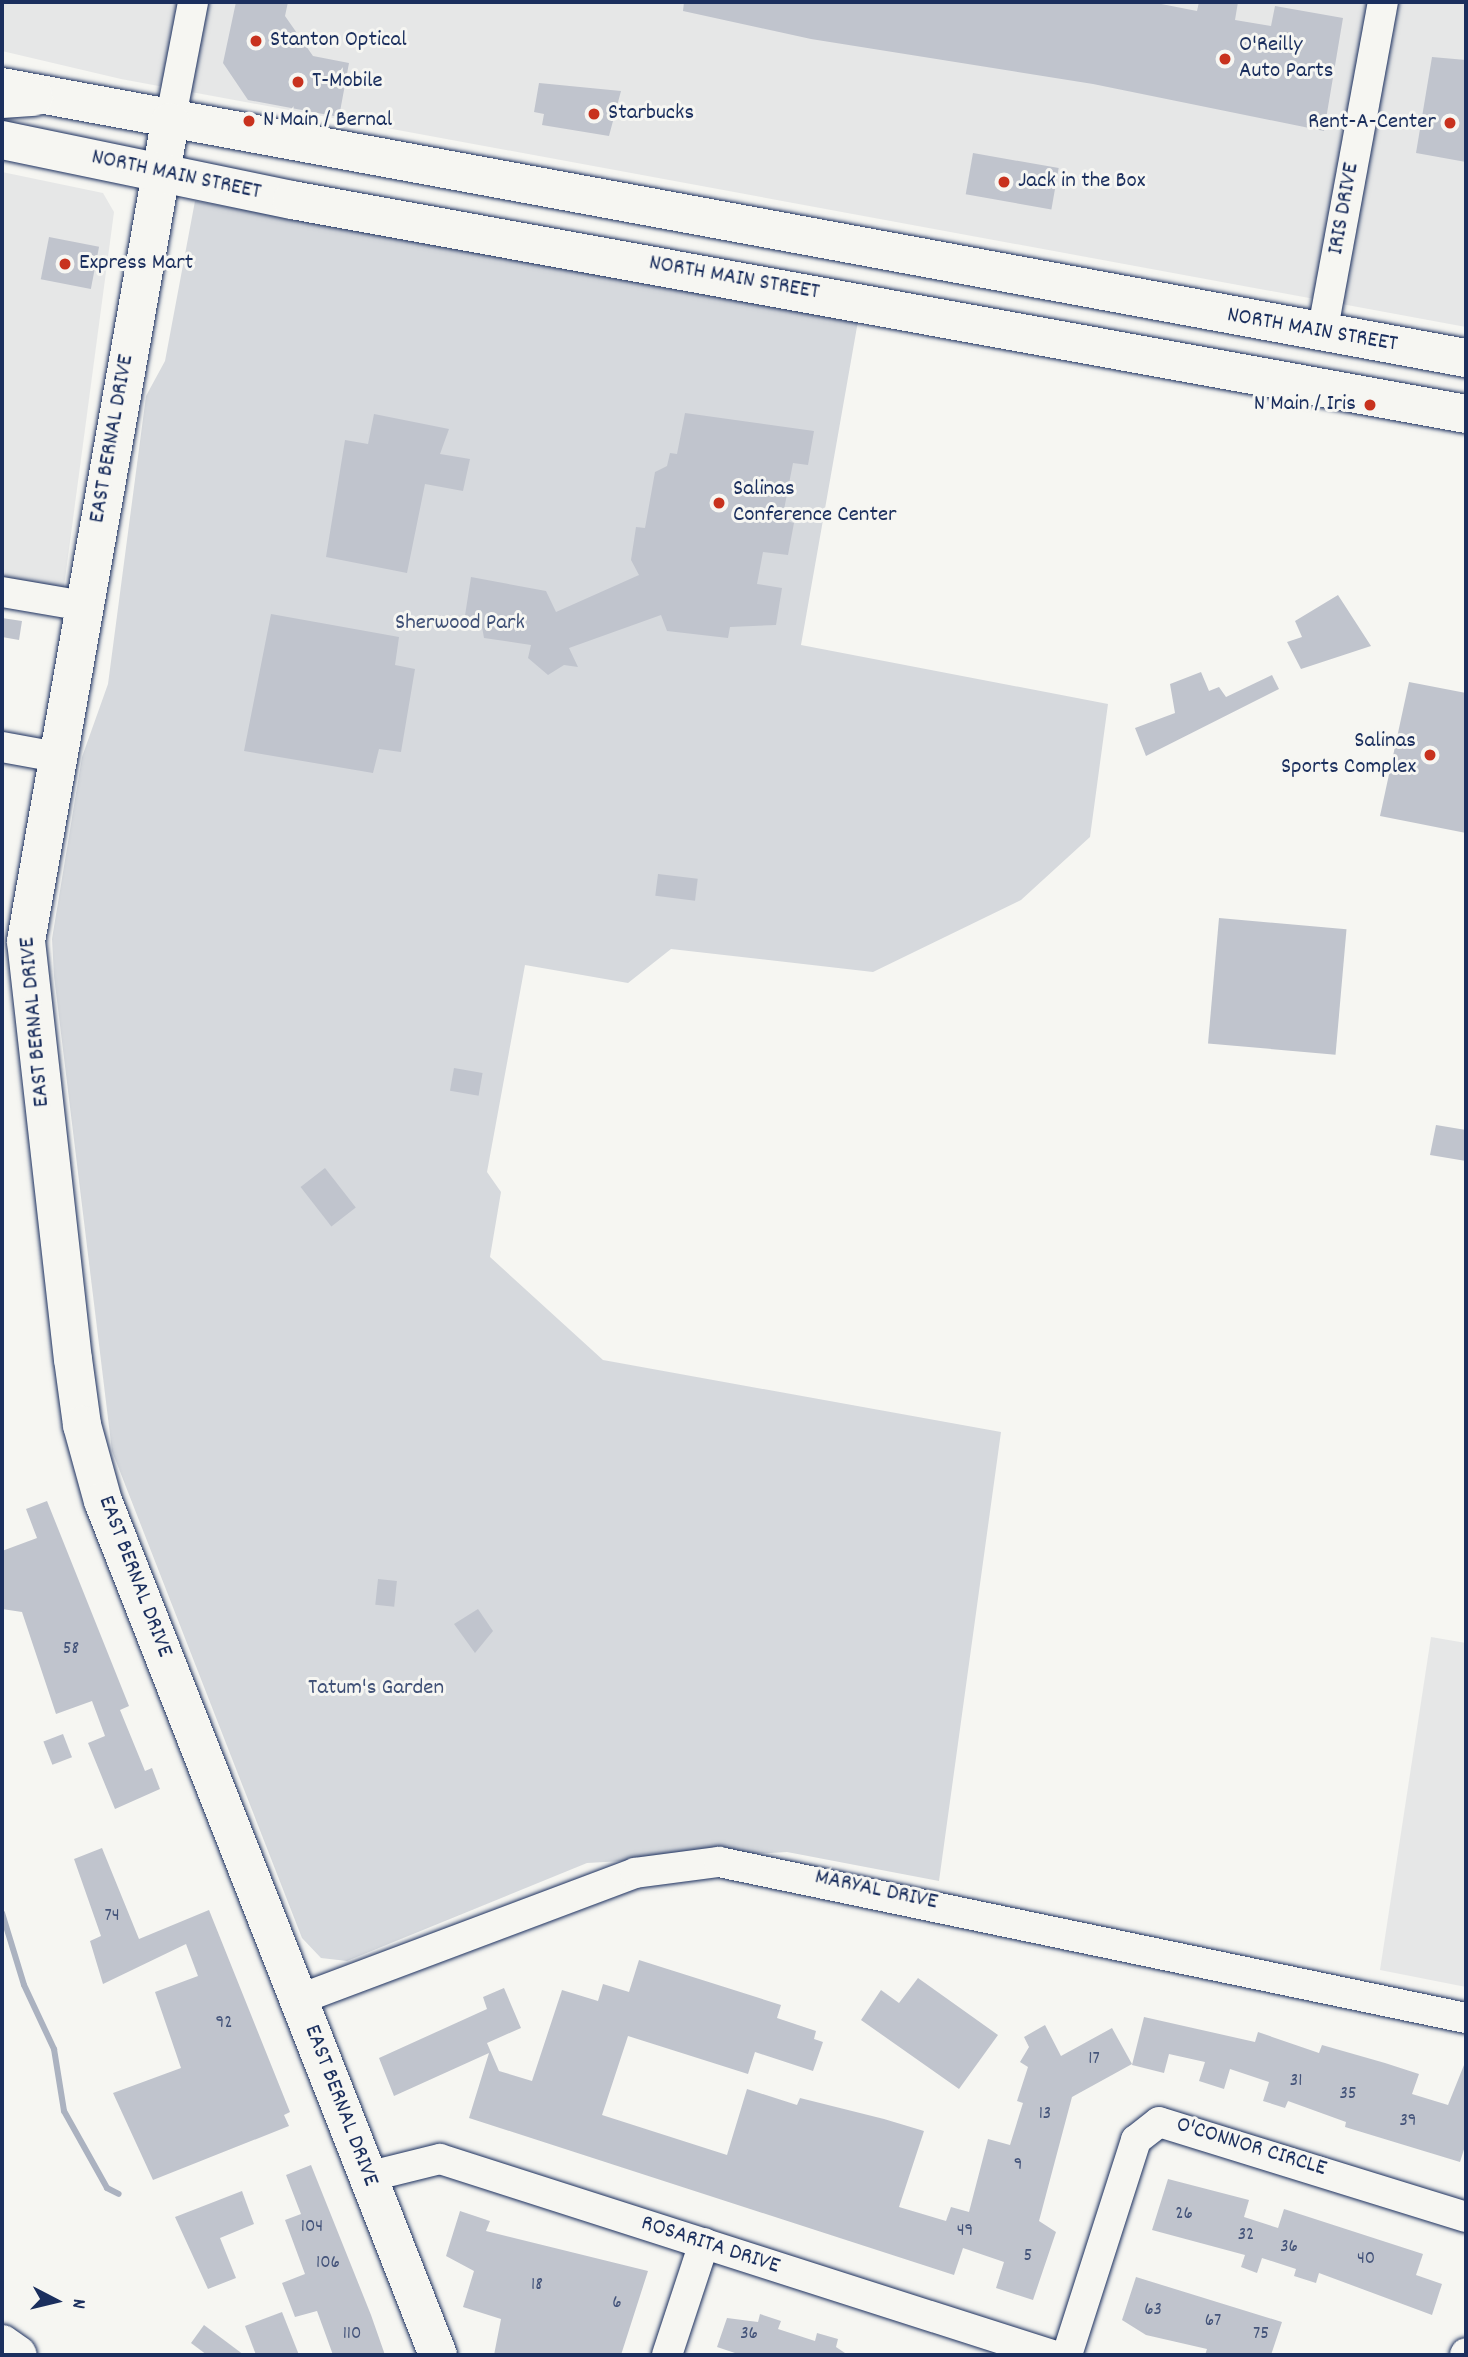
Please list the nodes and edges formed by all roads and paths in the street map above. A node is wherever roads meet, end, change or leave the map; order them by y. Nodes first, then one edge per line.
1 (193, 2) edge
2 (1382, 2) edge
3 (13, 95) edge
4 (170, 122) junction
5 (2, 140) edge
6 (162, 174) junction
7 (1322, 334) junction
8 (1466, 358) edge
9 (1466, 414) edge
10 (2, 592) edge
11 (83, 606) junction
12 (2, 747) edge
13 (57, 757) junction
14 (300, 1999) junction
15 (1466, 2018) edge
16 (367, 2177) junction
17 (1466, 2217) edge
18 (704, 2243) junction
19 (2, 2344) edge
20 (18, 2355) edge
21 (438, 2355) edge
22 (667, 2355) edge
23 (1052, 2355) edge
24 (1067, 2355) edge

1 - 4 street
2 - 7 street, IRIS DRIVE
3 - 4 main road, NORTH MAIN STREET
4 - 6 main road, EAST BERNAL DRIVE
4 - 7 main road, NORTH MAIN STREET
5 - 6 main road, NORTH MAIN STREET
6 - 9 main road, NORTH MAIN STREET
6 - 11 main road, EAST BERNAL DRIVE
7 - 8 main road, NORTH MAIN STREET
10 - 11 street
11 - 13 main road, EAST BERNAL DRIVE
12 - 13 street
13 - 14 main road, EAST BERNAL DRIVE
14 - 15 street, MARYAL DRIVE
14 - 16 main road, EAST BERNAL DRIVE
16 - 18 street, ROSARITA DRIVE
16 - 21 main road, EAST BERNAL DRIVE
17 - 24 street, O'CONNOR CIRCLE
18 - 22 street
18 - 23 street, ROSARITA DRIVE
19 - 20 main road

